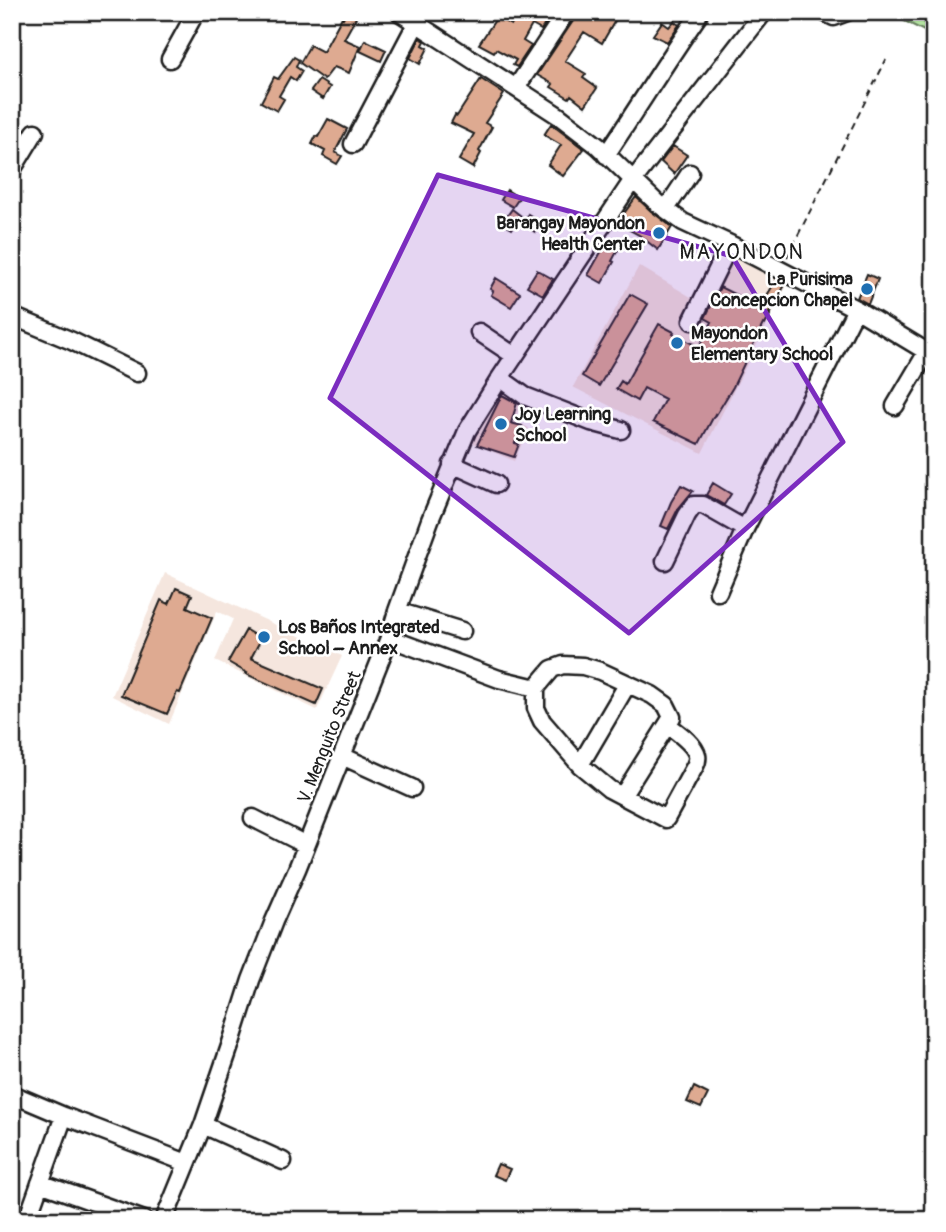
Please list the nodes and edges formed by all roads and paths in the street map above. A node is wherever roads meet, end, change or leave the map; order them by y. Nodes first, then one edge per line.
1 (196, 12) edge
2 (400, 12) edge
3 (566, 12) edge
4 (764, 12) edge
5 (824, 12) edge
6 (847, 12) edge
7 (698, 16) dead end
8 (416, 22) junction
9 (170, 59) dead end
10 (886, 60) dead end
11 (516, 88) junction
12 (35, 132) dead end
13 (353, 144) dead end
14 (606, 155) junction
15 (12, 170) edge
16 (690, 173) dead end
17 (632, 180) junction
18 (666, 209) junction
19 (730, 244) junction
20 (780, 271) junction
21 (856, 309) junction
22 (12, 316) edge
23 (692, 321) dead end
24 (479, 332) dead end
25 (930, 354) edge
26 (514, 356) junction
27 (137, 373) dead end
28 (500, 378) junction
29 (895, 406) dead end
30 (621, 430) dead end
31 (452, 464) junction
32 (496, 484) dead end
33 (745, 529) junction
34 (664, 561) dead end
35 (718, 592) dead end
36 (397, 611) junction
37 (462, 631) dead end
38 (389, 638) junction
39 (627, 685) junction
40 (536, 688) junction
41 (668, 725) junction
42 (342, 756) junction
43 (580, 765) junction
44 (412, 788) dead end
45 (622, 795) junction
46 (253, 818) dead end
47 (306, 845) junction
48 (12, 1094) edge
49 (64, 1116) junction
50 (202, 1125) junction
51 (283, 1161) dead end
52 (187, 1163) junction
53 (40, 1183) junction
54 (27, 1220) edge
55 (145, 1220) edge
56 (164, 1220) edge

1 - 9 street
2 - 8 street
3 - 11 street
4 - 17 street, V. Menguito Street
5 - 6 street
7 - 14 street
8 - 11 street
8 - 13 street
10 - 20 path
11 - 14 street
12 - 15 street
14 - 17 street
16 - 18 street
17 - 18 street
17 - 26 street, V. Menguito Street
18 - 19 street
19 - 20 street
19 - 23 street
20 - 21 street
21 - 25 street
21 - 33 street
22 - 27 street
24 - 26 street
25 - 29 street
26 - 28 street, V. Menguito Street
28 - 30 street
28 - 31 street, V. Menguito Street
31 - 32 street
31 - 36 street, V. Menguito Street
33 - 34 street
33 - 35 street
36 - 37 street
36 - 38 street, V. Menguito Street
38 - 40 street
38 - 42 street, V. Menguito Street
39 - 40 street
39 - 41 street
39 - 43 street
40 - 43 street
41 - 45 street
41 - 45 street
42 - 44 street
42 - 47 street, V. Menguito Street
43 - 45 street
46 - 47 street
47 - 50 street, V. Menguito Street
48 - 49 street
49 - 52 street
49 - 53 street
50 - 51 street
50 - 52 street, V. Menguito Street
52 - 56 street, V. Menguito Street
53 - 54 street
53 - 55 street

